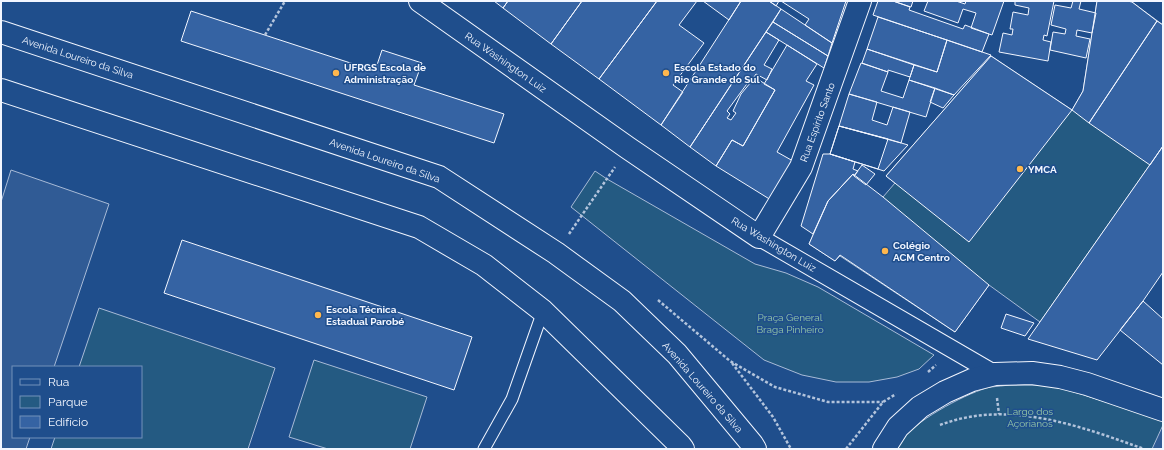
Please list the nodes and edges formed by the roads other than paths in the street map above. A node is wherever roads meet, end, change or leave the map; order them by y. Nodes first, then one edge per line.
1 (420, 1) edge
2 (860, 1) edge
3 (1, 32) edge
4 (1, 90) edge
5 (759, 237) junction
6 (543, 312) junction
7 (995, 374) junction
8 (1163, 410) edge
9 (681, 448) edge
10 (484, 449) edge
11 (755, 449) edge
12 (884, 449) edge

1 - 5 main road, Rua Washington Luiz
2 - 5 main road, Rua Espírito Santo
3 - 11 main road, Avenida Loureiro da Silva
4 - 6 main road
5 - 7 street, Rua Washington Luiz
6 - 9 main road
6 - 10 lane
7 - 8 main road
7 - 12 main road

